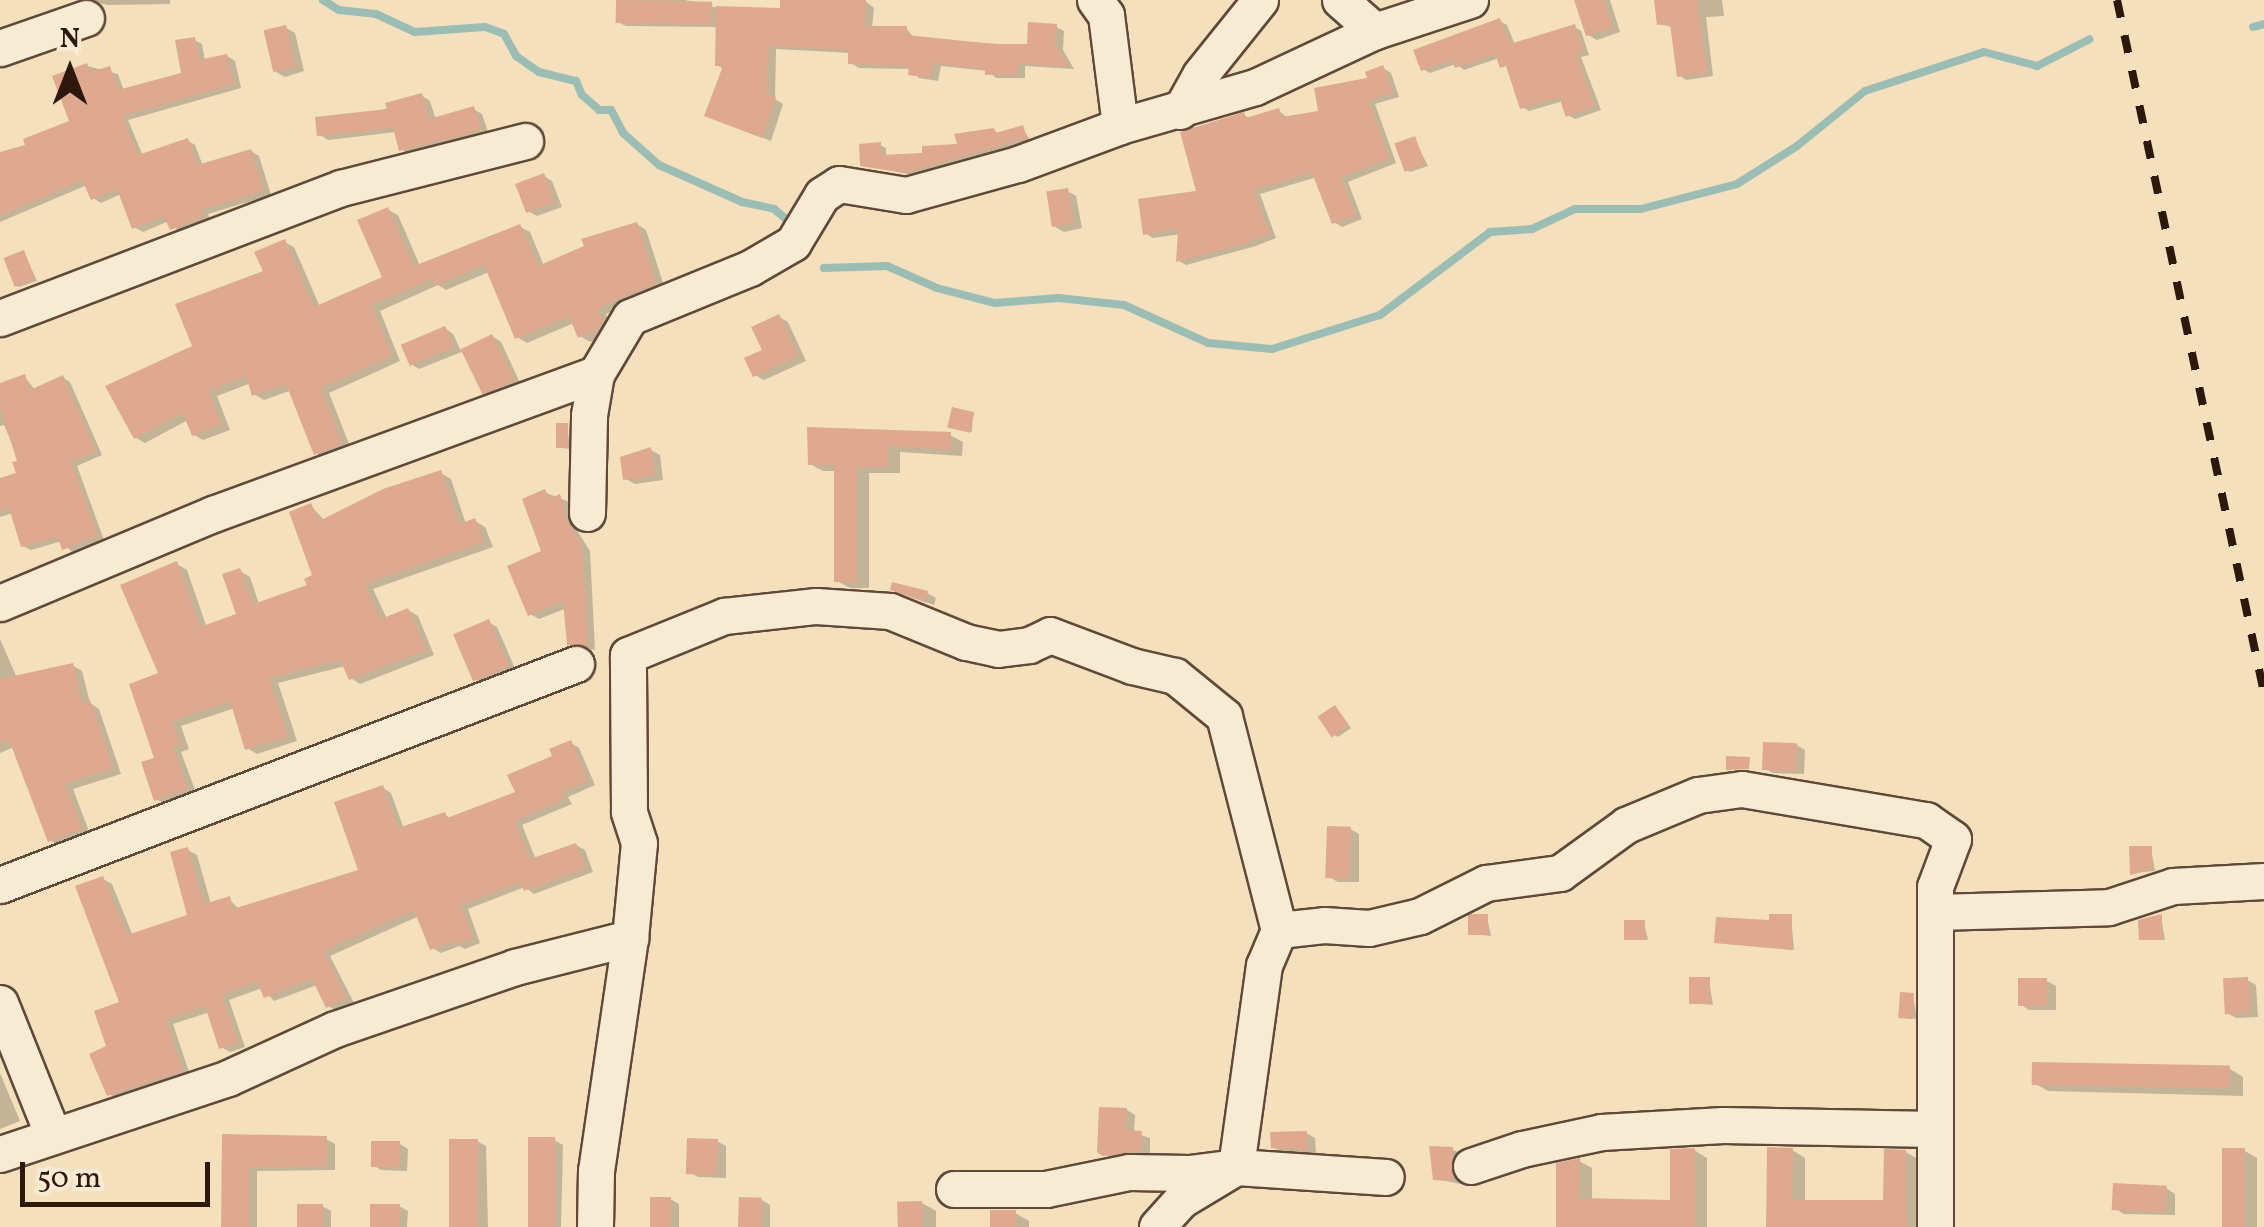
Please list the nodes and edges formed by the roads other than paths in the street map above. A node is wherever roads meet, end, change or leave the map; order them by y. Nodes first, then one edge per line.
1 (1096, 0) edge
2 (1260, 0) edge
3 (1340, 0) edge
4 (1470, 0) edge
5 (86, 18) dead end
6 (1375, 31) junction
7 (0, 48) edge
8 (1180, 111) junction
9 (1120, 126) junction
10 (525, 141) dead end
11 (0, 318) edge
12 (596, 374) junction
13 (587, 513) dead end
14 (0, 603) edge
15 (576, 664) dead end
16 (2264, 881) edge
17 (0, 886) edge
18 (1936, 912) junction
19 (1278, 930) junction
20 (630, 938) junction
21 (0, 1003) edge
22 (1934, 1129) junction
23 (52, 1134) junction
24 (0, 1154) edge
25 (1472, 1166) dead end
26 (1236, 1167) junction
27 (1386, 1177) dead end
28 (954, 1189) dead end
29 (595, 1227) edge
30 (1156, 1227) edge
31 (1935, 1227) edge

1 - 9 street
2 - 8 street
3 - 6 street
4 - 6 street
5 - 7 street
6 - 8 street
8 - 9 street
9 - 12 street
10 - 11 street
12 - 13 street
12 - 14 street
15 - 17 street
16 - 18 street
18 - 19 street
18 - 22 street
19 - 20 street
19 - 26 street
20 - 23 street
20 - 29 street
21 - 23 street
22 - 25 street
22 - 31 street
23 - 24 street
26 - 27 street
26 - 28 street
26 - 30 street

